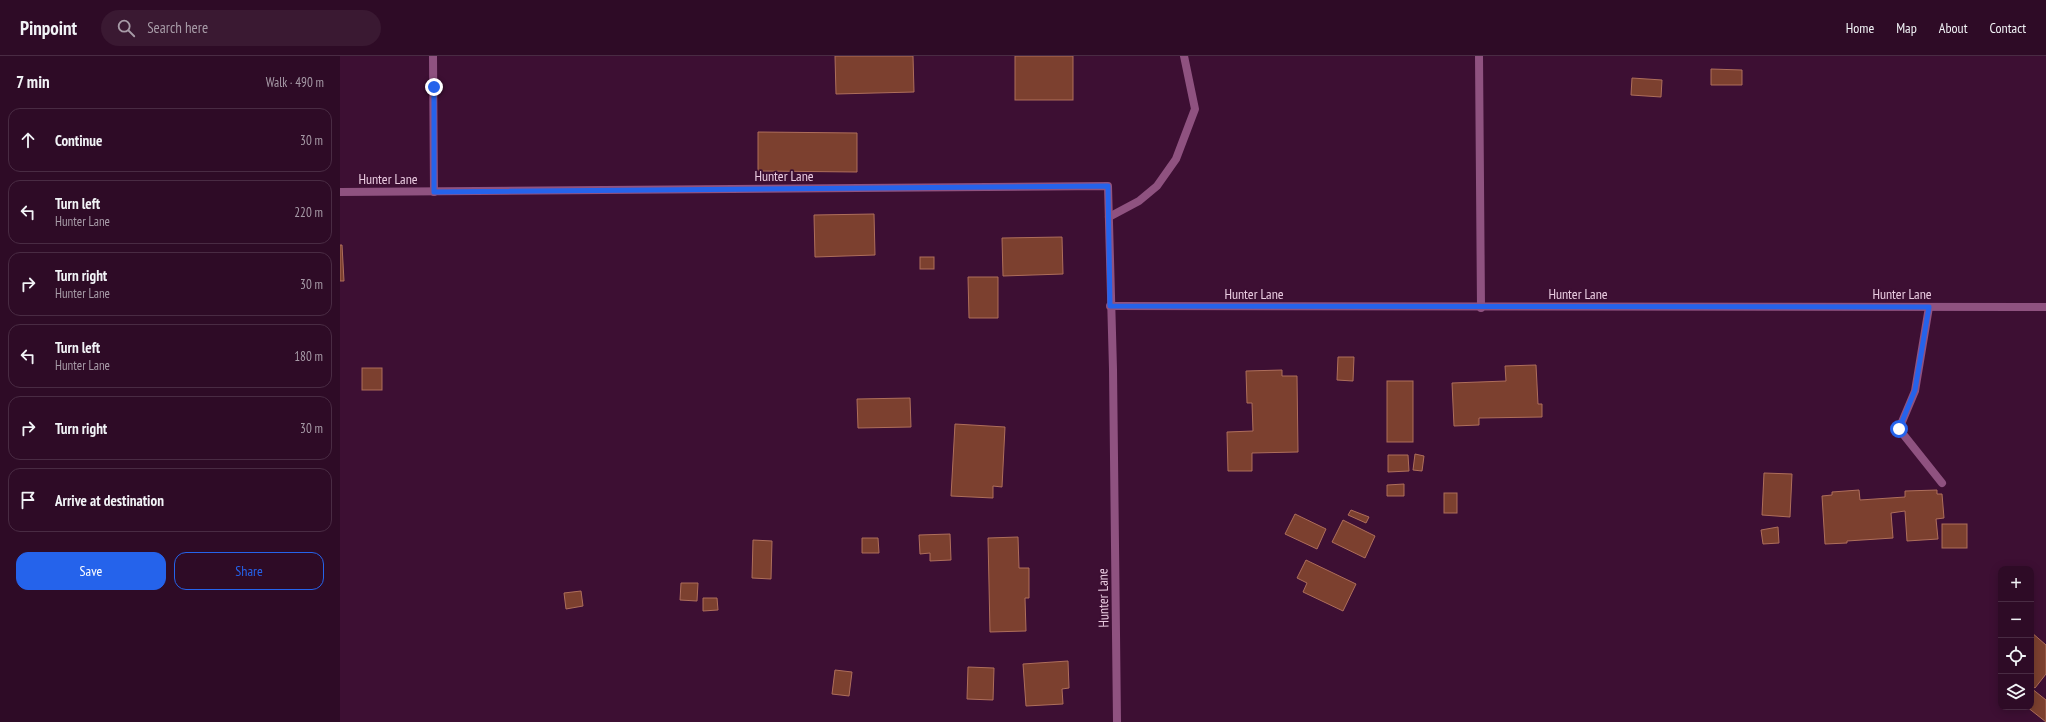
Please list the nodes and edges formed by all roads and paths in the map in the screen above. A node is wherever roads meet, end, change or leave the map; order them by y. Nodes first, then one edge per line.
1 (433, 56) edge
2 (1184, 56) edge
3 (1479, 56) edge
4 (340, 192) edge
5 (434, 192) junction
6 (1109, 217) junction
7 (1110, 306) junction
8 (1929, 307) junction
9 (2046, 307) edge
10 (1481, 308) junction
11 (1942, 483) dead end
12 (1117, 722) edge

1 - 5 street
2 - 6 street
3 - 10 street
4 - 5 street, Hunter Lane
5 - 6 street, Hunter Lane
6 - 7 street, Hunter Lane
7 - 10 street, Hunter Lane
7 - 12 street, Hunter Lane
8 - 9 street, Hunter Lane
8 - 10 street, Hunter Lane
8 - 11 street

